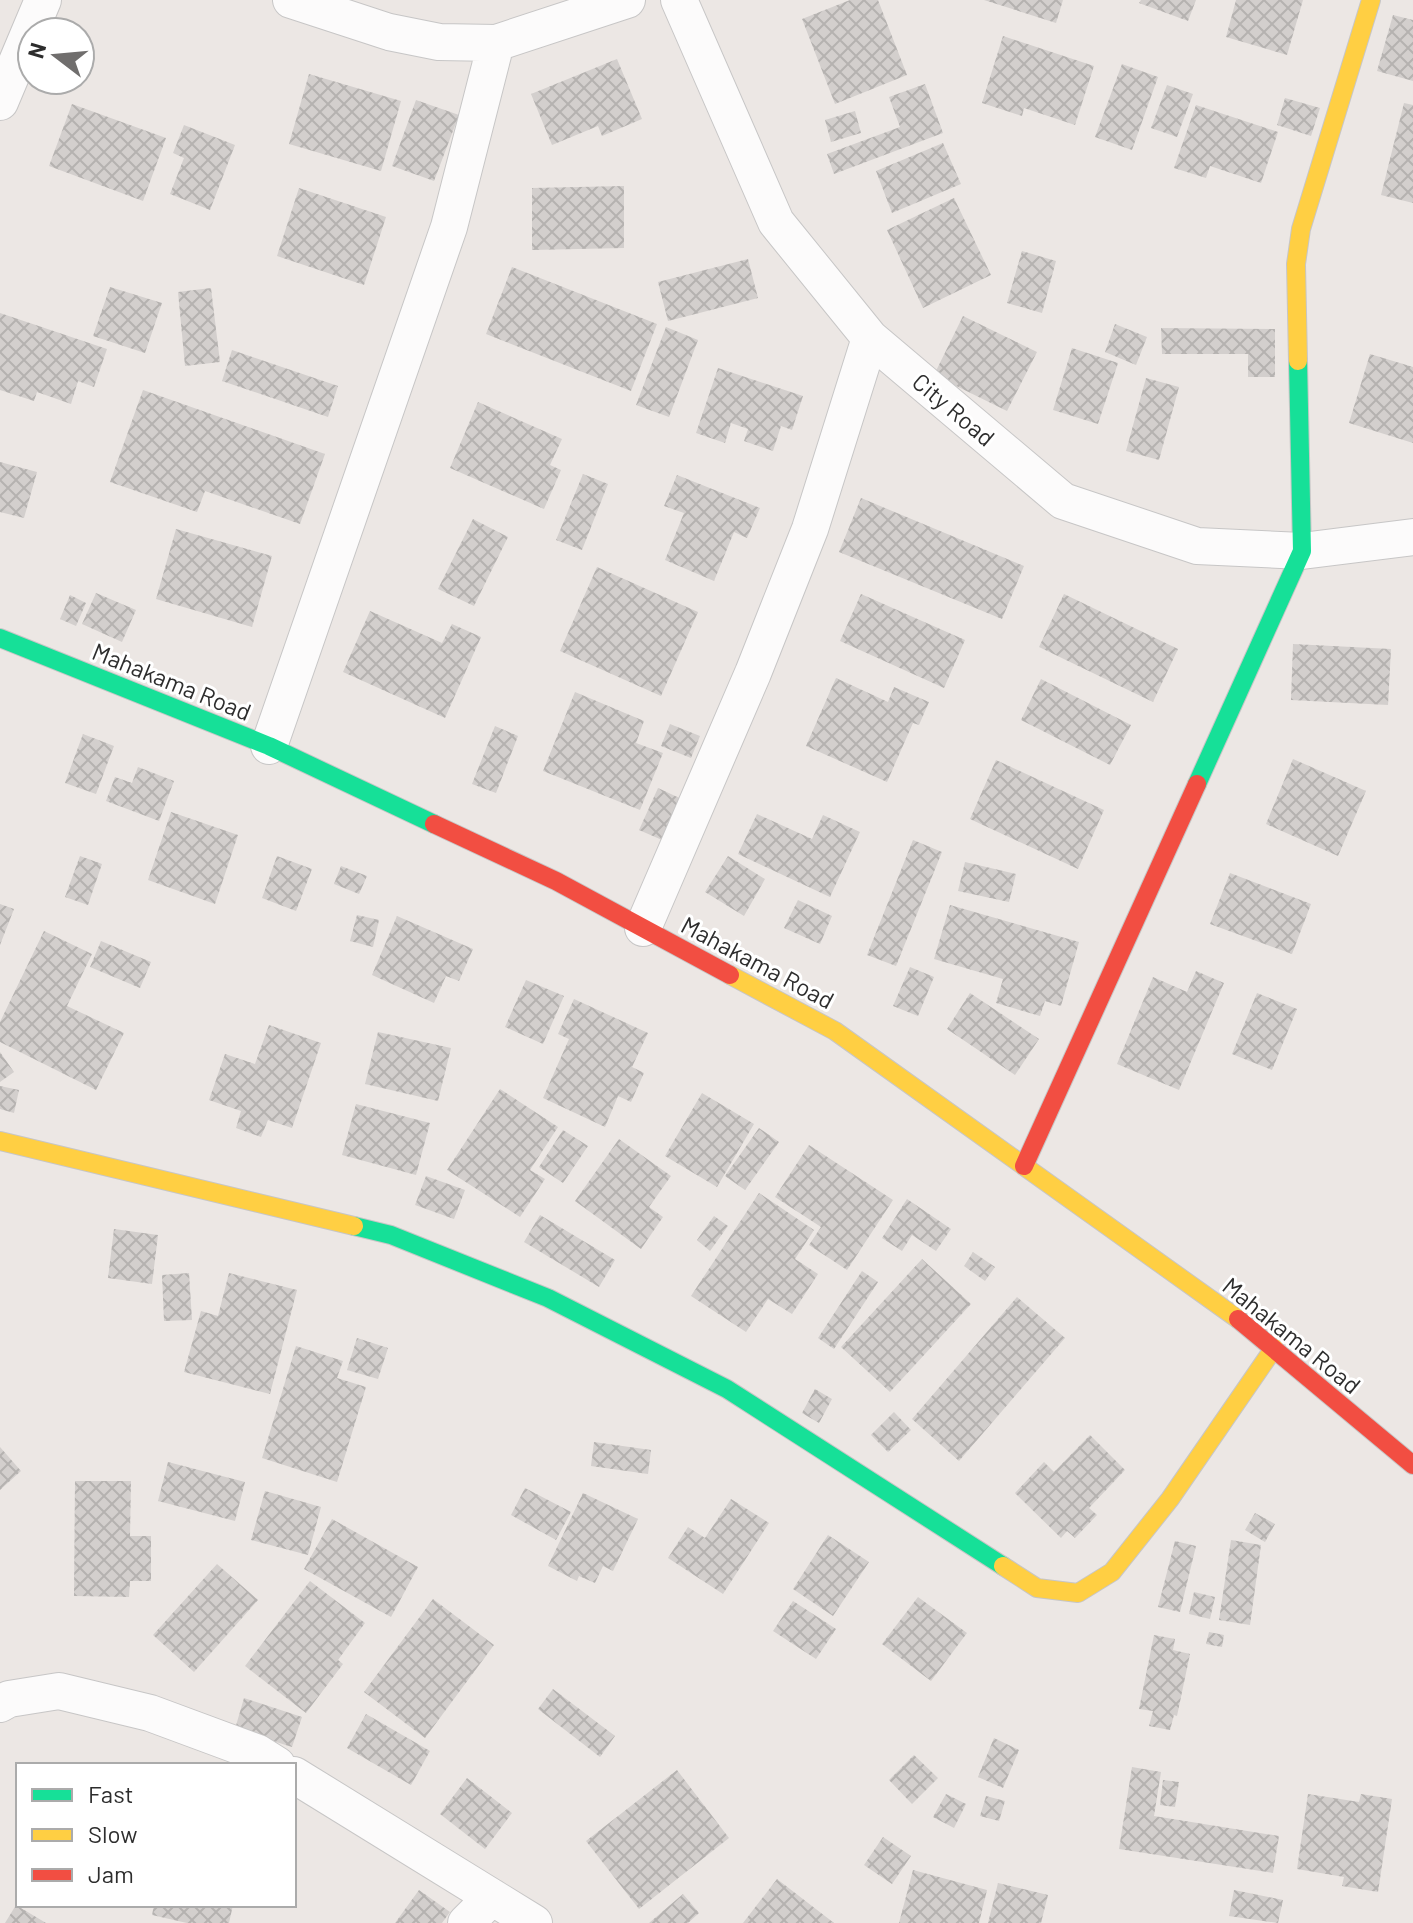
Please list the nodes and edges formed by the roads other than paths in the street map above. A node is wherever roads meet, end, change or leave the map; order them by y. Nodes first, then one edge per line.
1 (43, 0) edge
2 (291, 0) edge
3 (627, 0) edge
4 (679, 0) edge
5 (1371, 0) edge
6 (496, 43) junction
7 (0, 102) edge
8 (870, 338) junction
9 (1413, 537) edge
10 (1302, 551) junction
11 (0, 638) edge
12 (269, 746) junction
13 (643, 928) junction
14 (0, 1141) edge
15 (1024, 1166) junction
16 (1274, 1348) junction
17 (1413, 1465) edge
18 (0, 1704) edge
19 (274, 1763) edge
20 (296, 1776) edge
21 (492, 1897) junction
22 (466, 1923) edge
23 (534, 1923) edge

1 - 7 street
2 - 6 street
3 - 6 street
4 - 8 street, City Road
5 - 10 street
6 - 12 street
8 - 10 street, City Road
8 - 13 street
9 - 10 street, City Road
10 - 15 street
11 - 12 street, Mahakama Road
12 - 13 street, Mahakama Road
13 - 15 street, Mahakama Road
14 - 16 street
15 - 16 street, Mahakama Road
16 - 17 street, Mahakama Road
18 - 19 street
20 - 21 street
21 - 22 street
21 - 23 street

